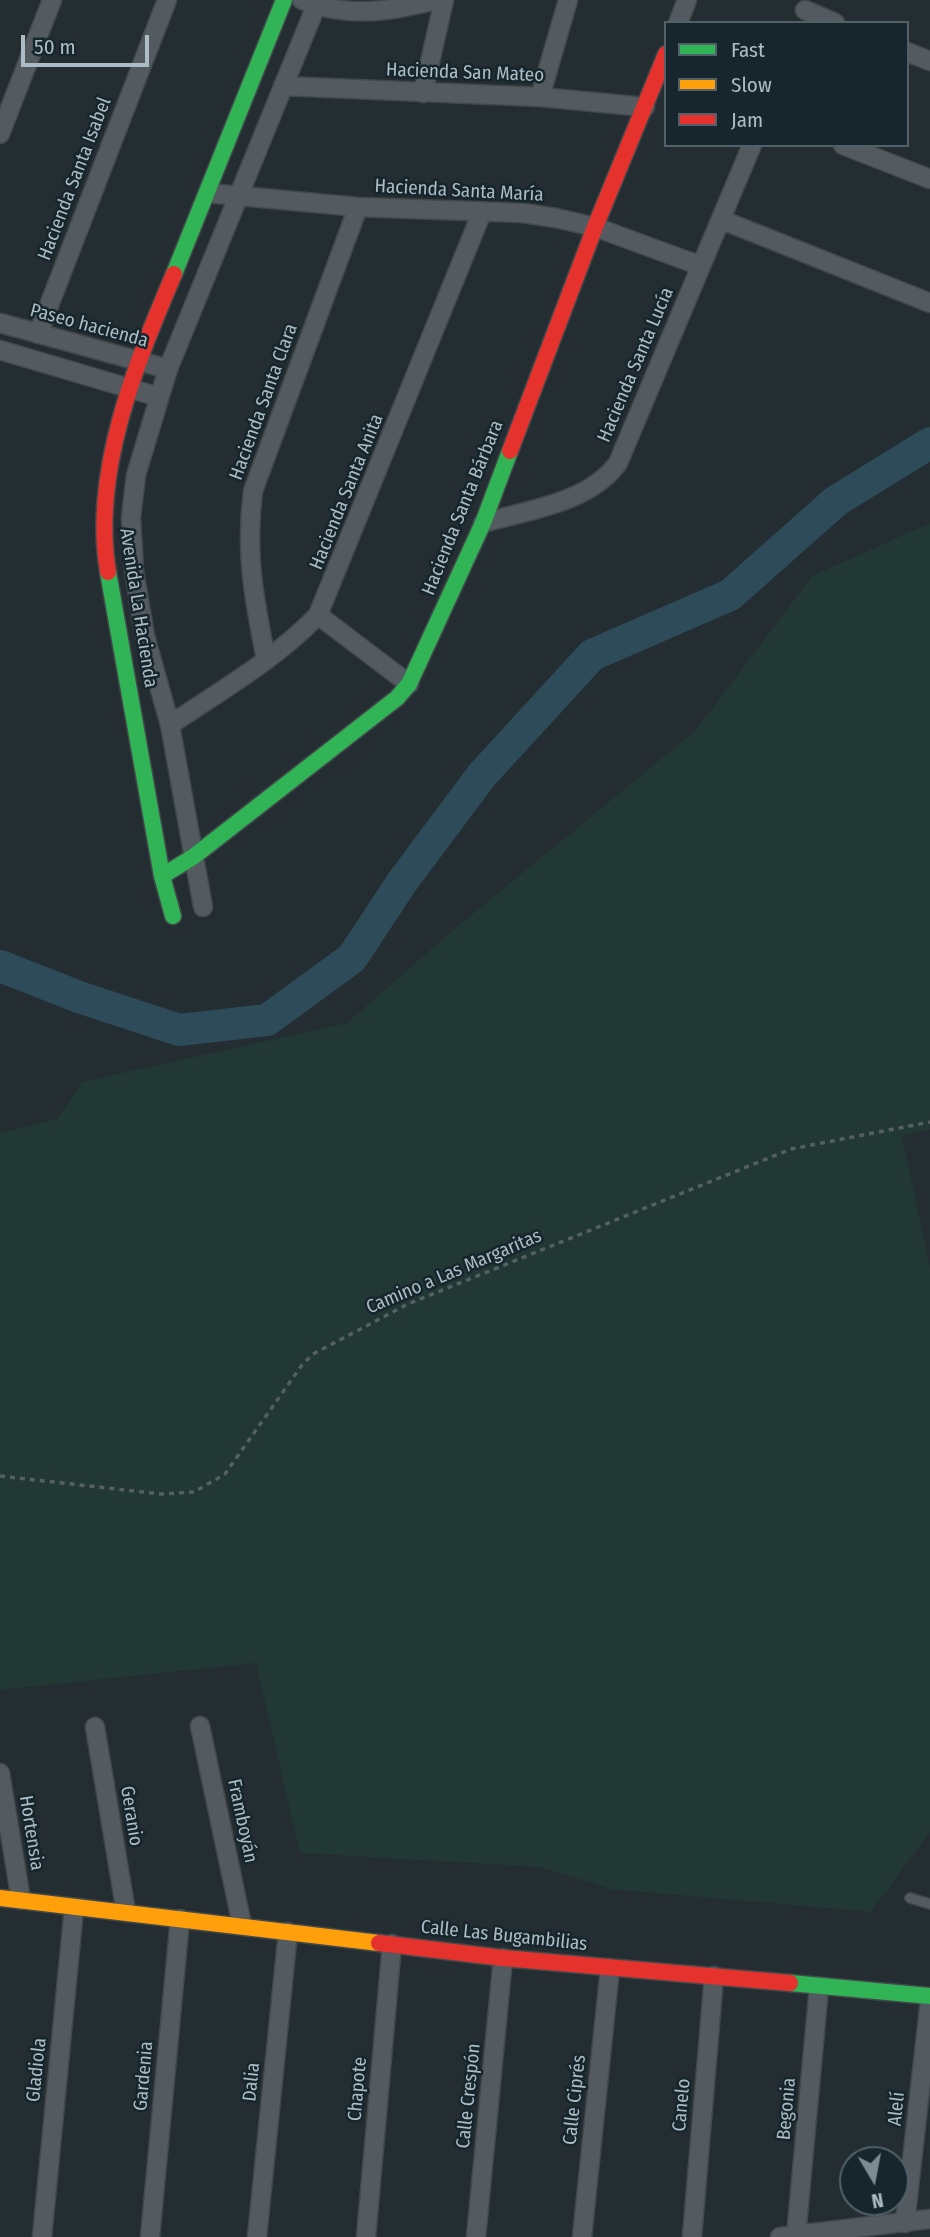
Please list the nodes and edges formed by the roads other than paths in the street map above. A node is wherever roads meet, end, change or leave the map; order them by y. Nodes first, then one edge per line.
1 (52, 0) edge
2 (167, 0) edge
3 (284, 0) edge
4 (435, 0) edge
5 (444, 0) edge
6 (568, 0) edge
7 (687, 0) edge
8 (309, 3) edge
9 (804, 11) edge
10 (679, 21) edge
11 (830, 21) edge
12 (909, 53) edge
13 (664, 59) edge
14 (930, 61) edge
15 (283, 86) junction
16 (423, 93) junction
17 (540, 97) junction
18 (645, 107) junction
19 (0, 134) edge
20 (751, 147) edge
21 (848, 147) edge
22 (930, 179) edge
23 (208, 193) junction
24 (237, 198) junction
25 (358, 207) junction
26 (482, 212) junction
27 (722, 220) junction
28 (595, 227) junction
29 (701, 267) junction
30 (930, 303) edge
31 (0, 323) edge
32 (38, 334) junction
33 (0, 350) edge
34 (136, 360) junction
35 (168, 369) junction
36 (130, 388) junction
37 (159, 397) junction
38 (483, 523) junction
39 (318, 615) junction
40 (266, 659) junction
41 (409, 684) junction
42 (170, 725) junction
43 (193, 857) junction
44 (162, 876) junction
45 (203, 907) dead end
46 (173, 916) dead end
47 (200, 1726) dead end
48 (95, 1727) dead end
49 (0, 1773) edge
50 (0, 1898) edge
51 (910, 1898) dead end
52 (21, 1900) junction
53 (930, 1904) edge
54 (74, 1908) junction
55 (126, 1912) junction
56 (180, 1919) junction
57 (242, 1925) junction
58 (288, 1932) junction
59 (392, 1944) junction
60 (503, 1958) junction
61 (610, 1968) junction
62 (714, 1976) junction
63 (819, 1987) junction
64 (930, 1998) edge
65 (930, 2219) edge
66 (905, 2223) junction
67 (788, 2236) edge
68 (42, 2237) edge
69 (150, 2237) edge
70 (257, 2237) edge
71 (366, 2237) edge
72 (476, 2237) edge
73 (582, 2237) edge
74 (692, 2237) edge

1 - 19 street
2 - 32 street, Hacienda Santa Isabel
3 - 23 street, Avenida La Hacienda
4 - 8 street
5 - 16 street
6 - 17 street
7 - 10 street
8 - 15 street, Avenida La Hacienda
9 - 11 street
12 - 14 street
13 - 18 street, Hacienda Santa Bárbara
15 - 16 street, Hacienda San Mateo
15 - 24 street, Avenida La Hacienda
16 - 17 street, Hacienda San Mateo
17 - 18 street, Hacienda San Mateo
18 - 28 street, Hacienda Santa Bárbara
20 - 27 street, Hacienda Santa Lucía
21 - 22 street
23 - 24 street, Hacienda Santa María
23 - 34 street, Avenida La Hacienda
24 - 25 street, Hacienda Santa María
24 - 35 street, Avenida La Hacienda
25 - 26 street, Hacienda Santa María
25 - 40 street, Hacienda Santa Clara
26 - 28 street, Hacienda Santa María
26 - 39 street, Hacienda Santa Anita
27 - 29 street, Hacienda Santa Lucía
27 - 30 street
28 - 29 street, Hacienda Santa María
28 - 38 street, Hacienda Santa Bárbara
29 - 38 street, Hacienda Santa Lucía
31 - 32 street, Paseo hacienda
32 - 34 street, Paseo hacienda
33 - 36 street
34 - 35 street, Paseo hacienda
34 - 36 street, Avenida La Hacienda
35 - 37 street, Avenida La Hacienda
36 - 37 street
36 - 44 street, Avenida La Hacienda
37 - 42 street, Avenida La Hacienda
38 - 41 street, Hacienda Santa Bárbara
39 - 40 street, Hacienda Santa Anita
39 - 41 street
40 - 42 street, Hacienda Santa Anita
41 - 43 street, Hacienda Santa Bárbara
42 - 43 street, Avenida La Hacienda
43 - 44 street, Hacienda Santa Bárbara
43 - 45 street, Avenida La Hacienda
44 - 46 street, Avenida La Hacienda
47 - 57 street, Framboyán
48 - 55 street, Geranio
49 - 52 street, Hortensia
50 - 52 street, Calle Las Bugambilias
51 - 53 lane
52 - 54 street, Calle Las Bugambilias
54 - 55 street, Calle Las Bugambilias
54 - 68 street, Gladiola
55 - 56 street, Calle Las Bugambilias
56 - 57 street, Calle Las Bugambilias
56 - 69 street, Gardenia
57 - 58 street, Calle Las Bugambilias
58 - 59 street, Calle Las Bugambilias
58 - 70 street, Dalia
59 - 60 street, Calle Las Bugambilias
59 - 71 street, Chapote
60 - 61 street, Calle Las Bugambilias
60 - 72 street, Calle Crespón
61 - 62 street, Calle Las Bugambilias
61 - 73 street, Calle Ciprés
62 - 63 street, Calle Las Bugambilias
62 - 74 street, Canelo
63 - 64 street, Calle Las Bugambilias
63 - 67 street, Begonia
64 - 66 street, Alelí
65 - 66 street
66 - 67 street

